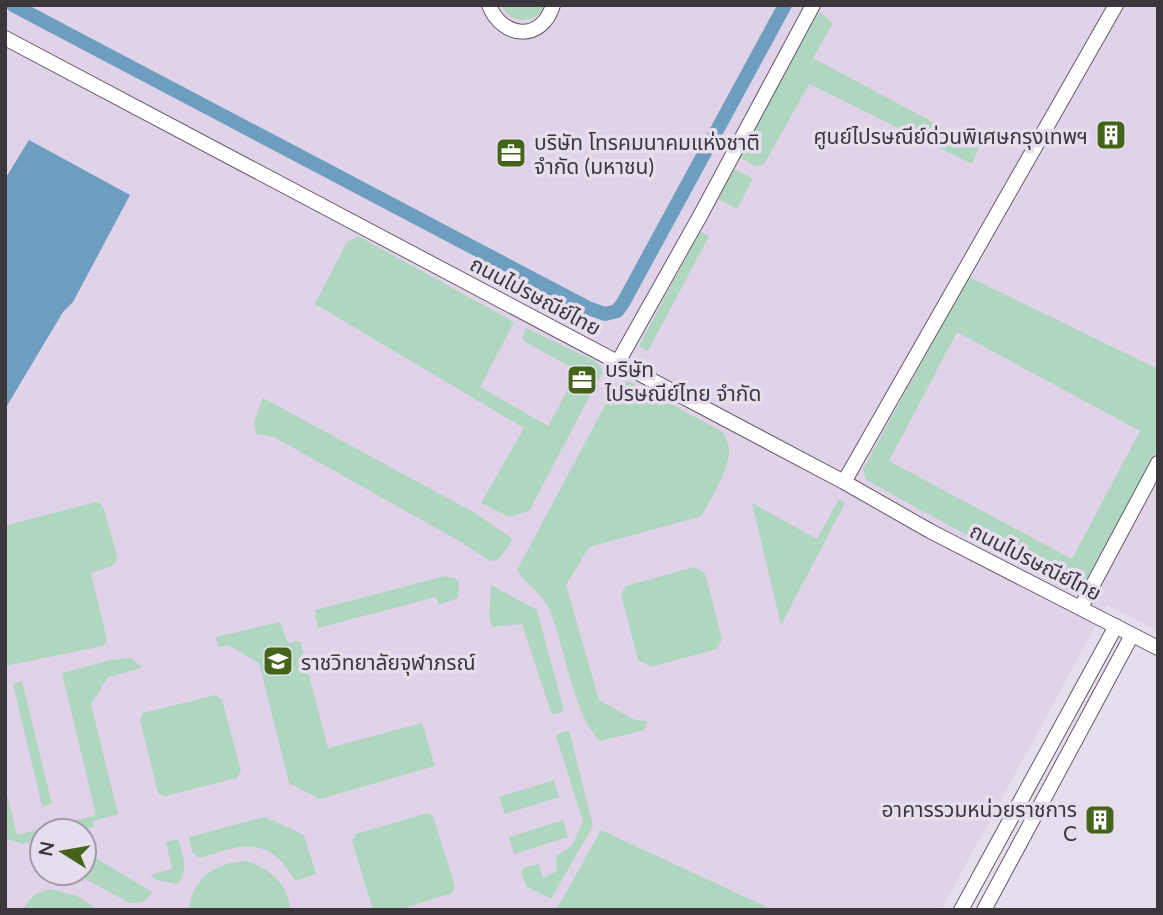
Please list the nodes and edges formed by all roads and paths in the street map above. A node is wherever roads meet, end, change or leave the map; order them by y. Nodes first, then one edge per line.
1 (489, 5) edge
2 (553, 5) edge
3 (813, 5) edge
4 (1116, 5) edge
5 (5, 38) edge
6 (618, 362) junction
7 (1158, 463) edge
8 (844, 482) junction
9 (1081, 607) junction
10 (1116, 626) junction
11 (1132, 635) junction
12 (1158, 648) edge
13 (1094, 667) junction
14 (1111, 674) junction
15 (961, 910) edge
16 (984, 910) edge

1 - 2 street
3 - 6 street
4 - 8 street
5 - 6 street, ถนนไปรษณีย์ไทย
6 - 8 street, ถนนไปรษณีย์ไทย
7 - 9 street
8 - 9 street, ถนนไปรษณีย์ไทย
9 - 10 street, ถนนไปรษณีย์ไทย
10 - 11 street, ถนนไปรษณีย์ไทย
10 - 13 street
11 - 12 street, ถนนไปรษณีย์ไทย
11 - 14 street
13 - 14 street
13 - 15 street
14 - 16 street

